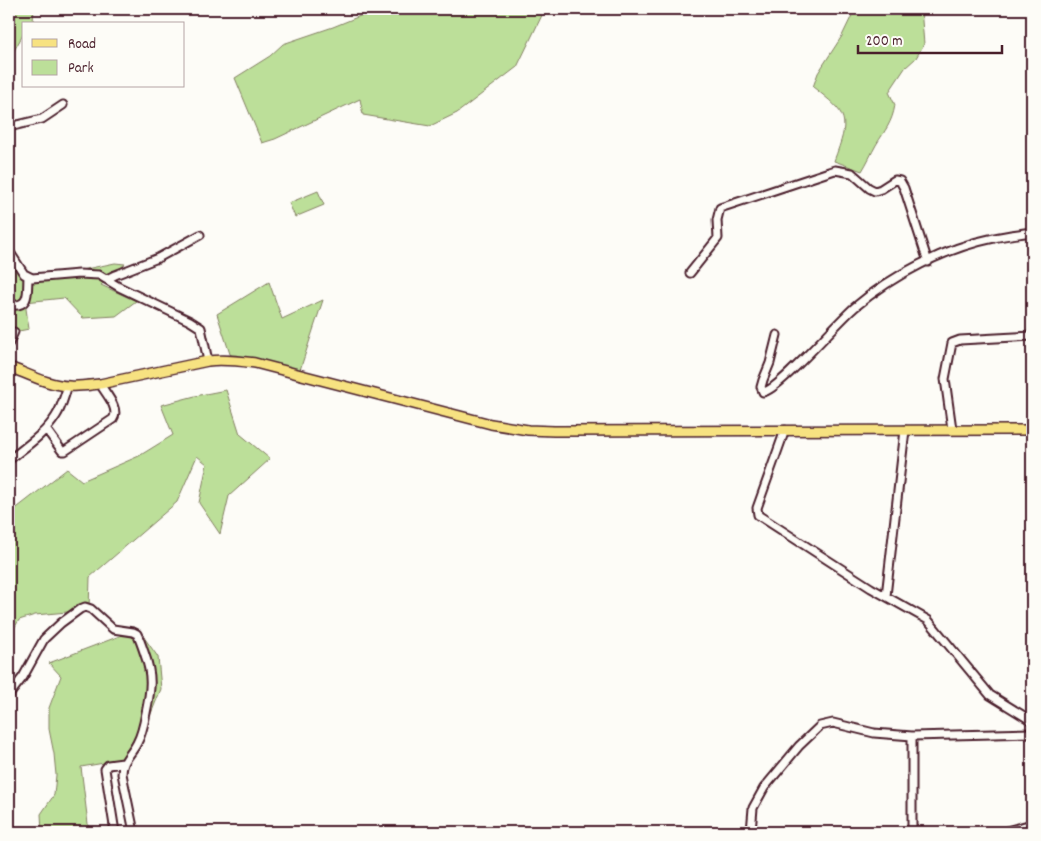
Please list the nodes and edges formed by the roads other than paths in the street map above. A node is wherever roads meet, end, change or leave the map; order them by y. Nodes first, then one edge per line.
1 (63, 104) dead end
2 (9, 127) edge
3 (1032, 232) edge
4 (200, 235) dead end
5 (9, 252) edge
6 (928, 262) junction
7 (690, 273) dead end
8 (28, 276) junction
9 (107, 279) junction
10 (9, 305) edge
11 (14, 332) dead end
12 (777, 335) dead end
13 (1032, 336) edge
14 (9, 343) edge
15 (208, 361) junction
16 (9, 367) edge
17 (100, 384) junction
18 (68, 386) junction
19 (46, 429) junction
20 (952, 429) junction
21 (785, 430) junction
22 (905, 430) junction
23 (1032, 430) edge
24 (9, 460) edge
25 (886, 596) junction
26 (9, 695) edge
27 (1032, 721) edge
28 (1032, 733) edge
29 (912, 736) junction
30 (123, 763) junction
31 (1032, 824) edge
32 (115, 832) edge
33 (134, 832) edge
34 (751, 832) edge
35 (912, 832) edge
36 (1003, 832) edge

1 - 2 street
3 - 6 street
4 - 9 street
5 - 8 street
6 - 7 street
6 - 12 street
8 - 9 street
8 - 10 street
9 - 15 street
11 - 14 street
13 - 20 street
15 - 17 main road
15 - 21 main road
16 - 18 main road
17 - 18 main road
17 - 19 street
18 - 19 street
19 - 24 street
20 - 22 main road
20 - 23 main road
21 - 22 main road
21 - 25 street
22 - 25 street
25 - 27 street
26 - 30 street
28 - 29 street
29 - 34 street
29 - 35 street
30 - 32 street
30 - 33 street
31 - 36 street

